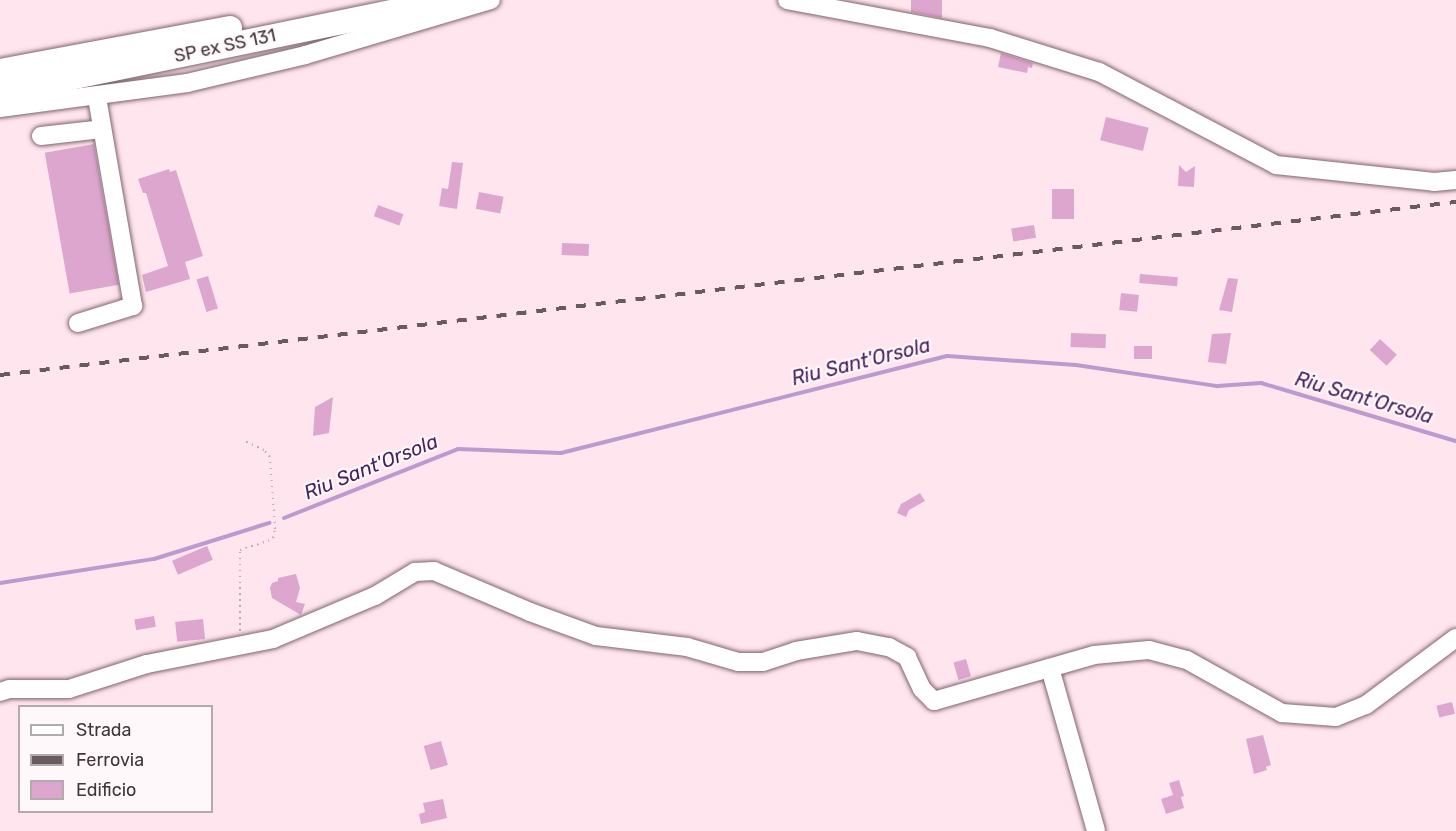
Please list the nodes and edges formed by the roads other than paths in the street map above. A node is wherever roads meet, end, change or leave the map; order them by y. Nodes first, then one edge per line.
1 (374, 0) edge
2 (449, 0) edge
3 (491, 0) edge
4 (786, 0) edge
5 (0, 71) edge
6 (0, 88) edge
7 (97, 97) junction
8 (0, 108) edge
9 (102, 129) junction
10 (41, 136) dead end
11 (1456, 180) edge
12 (78, 323) dead end
13 (1456, 638) edge
14 (1050, 668) junction
15 (0, 692) edge
16 (1096, 831) edge

1 - 5 main road, SP ex SS 131
2 - 6 main road, SP ex SS 131
3 - 7 street
4 - 11 street
7 - 8 street
7 - 9 street
9 - 10 street
9 - 12 street
13 - 14 street
14 - 15 street
14 - 16 street

